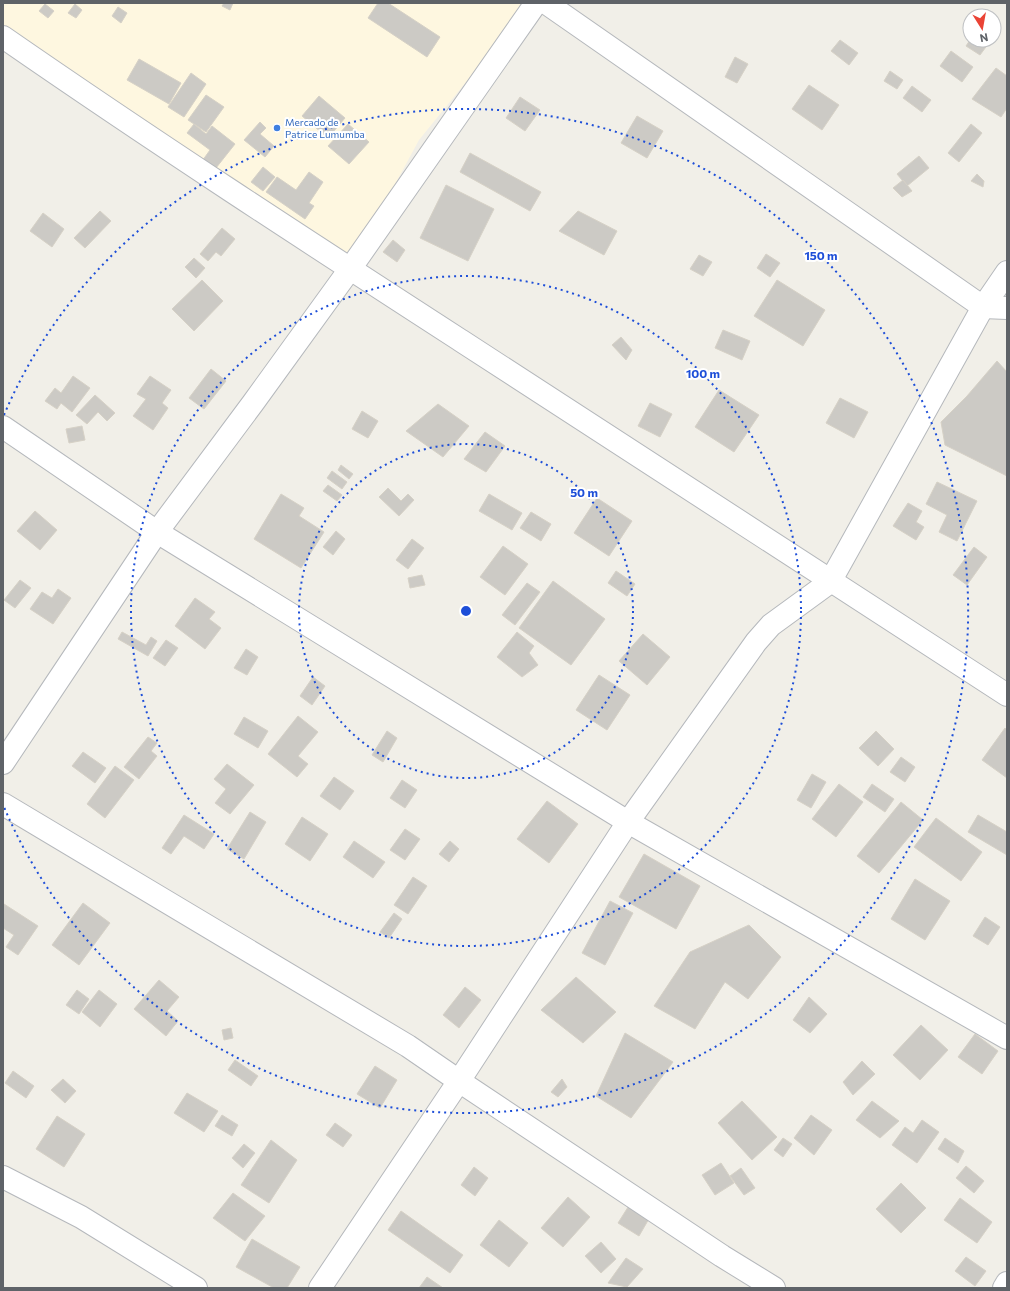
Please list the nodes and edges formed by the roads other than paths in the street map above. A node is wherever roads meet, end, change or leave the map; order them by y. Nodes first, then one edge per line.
1 (536, 3) edge
2 (546, 3) edge
3 (3, 37) edge
4 (350, 269) junction
5 (1007, 272) edge
6 (984, 307) junction
7 (1007, 308) edge
8 (3, 427) edge
9 (157, 532) junction
10 (830, 582) junction
11 (1007, 695) edge
12 (3, 763) edge
13 (3, 804) edge
14 (628, 822) junction
15 (1007, 1038) edge
16 (459, 1081) junction
17 (3, 1177) edge
18 (1007, 1284) edge
19 (196, 1288) edge
20 (320, 1288) edge
21 (774, 1288) edge
22 (1004, 1288) edge

1 - 4 street
2 - 6 street
3 - 4 street
4 - 9 street
4 - 10 street
5 - 6 street
6 - 7 street
6 - 10 street
8 - 9 street
9 - 12 street
9 - 14 street
10 - 11 street
10 - 14 street
13 - 16 street
14 - 15 street
14 - 16 street
16 - 20 street
16 - 21 street
17 - 19 street
18 - 22 street

